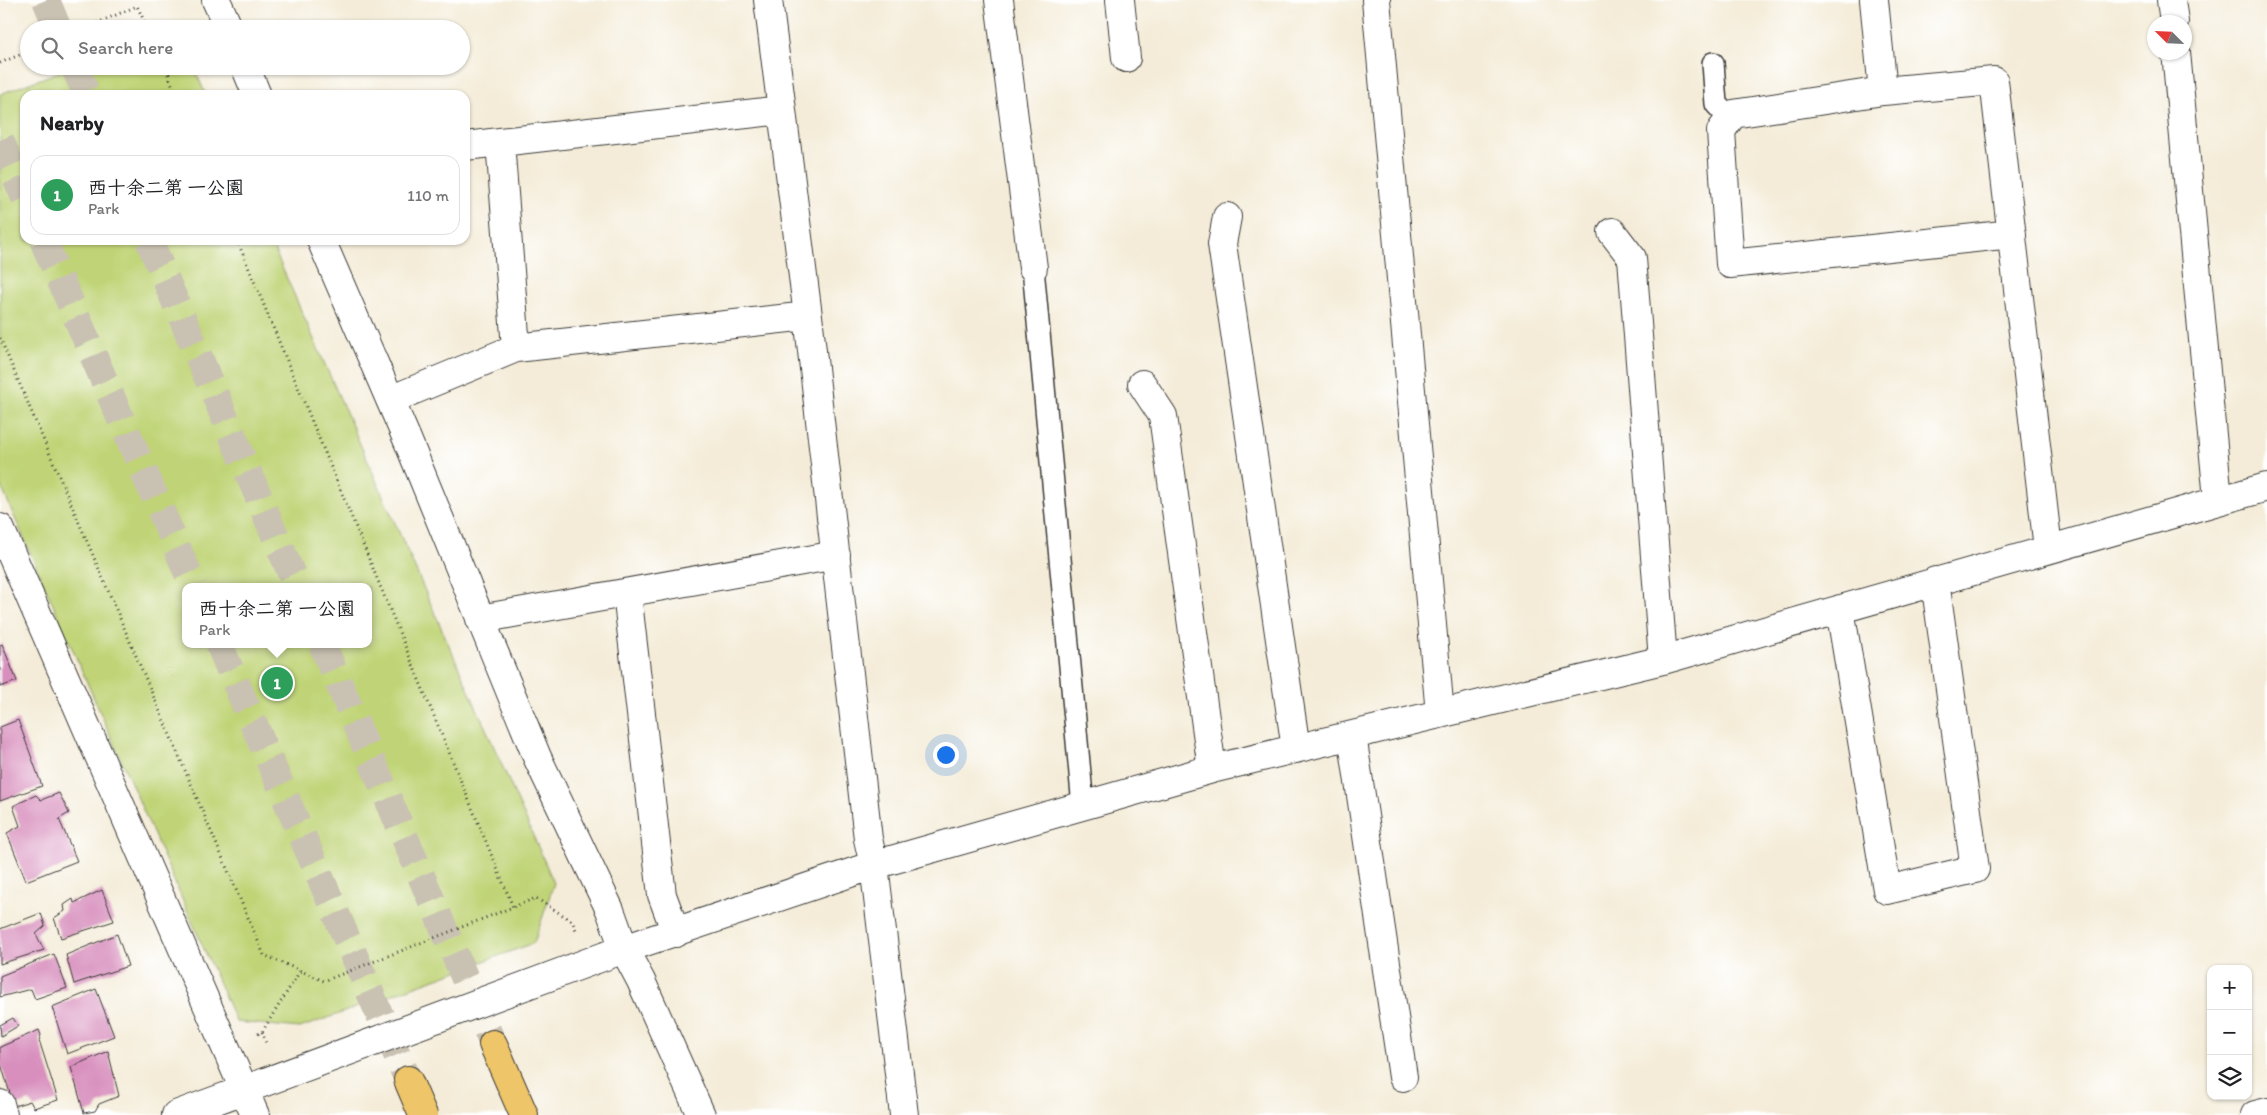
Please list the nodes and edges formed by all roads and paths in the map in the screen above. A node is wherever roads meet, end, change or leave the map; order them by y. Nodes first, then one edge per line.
1 (216, 0) edge
2 (768, 0) edge
3 (999, 0) edge
4 (1120, 0) edge
5 (1376, 0) edge
6 (1874, 0) edge
7 (2171, 0) edge
8 (2173, 15) edge
9 (104, 20) edge
10 (144, 20) edge
11 (225, 20) edge
12 (20, 55) edge
13 (1126, 58) dead end
14 (2177, 60) edge
15 (1713, 62) dead end
16 (0, 64) edge
17 (168, 75) edge
18 (249, 75) edge
19 (174, 90) edge
20 (256, 90) edge
21 (1883, 91) junction
22 (782, 110) junction
23 (1730, 120) junction
24 (500, 142) junction
25 (470, 145) edge
26 (1227, 217) dead end
27 (1612, 232) dead end
28 (2012, 234) junction
29 (238, 245) edge
30 (323, 245) edge
31 (1033, 268) joint
32 (808, 316) junction
33 (0, 338) edge
34 (516, 348) junction
35 (1142, 384) dead end
36 (390, 400) junction
37 (2267, 487) edge
38 (2218, 499) junction
39 (0, 528) edge
40 (2048, 549) junction
41 (836, 555) junction
42 (1935, 581) junction
43 (626, 593) junction
44 (1840, 609) junction
45 (480, 619) junction
46 (1663, 660) junction
47 (1440, 714) junction
48 (1352, 736) junction
49 (1296, 749) junction
50 (1212, 770) junction
51 (1083, 806) junction
52 (874, 866) junction
53 (513, 907) junction
54 (676, 932) junction
55 (624, 949) junction
56 (587, 963) junction
57 (300, 971) junction
58 (493, 1044) tunnel mouth
59 (226, 1047) junction
60 (1403, 1077) dead end
61 (408, 1080) tunnel mouth
62 (250, 1103) edge
63 (0, 1104) edge
64 (2267, 1112) edge
65 (3, 1115) edge
66 (176, 1115) edge
67 (423, 1115) edge
68 (524, 1115) edge
69 (701, 1115) edge
70 (904, 1115) edge
71 (2255, 1115) edge

1 - 11 street
2 - 22 street
3 - 31 street
4 - 13 street
5 - 47 street
6 - 21 street
7 - 8 street
9 - 10 path
12 - 16 path
14 - 38 street
15 - 23 lane
17 - 19 path
18 - 20 street
21 - 23 street
21 - 28 street
22 - 24 street
22 - 32 street
23 - 28 street
24 - 25 street
24 - 34 street
26 - 49 street
27 - 46 street
28 - 40 street
29 - 53 path
30 - 36 street
31 - 51 lane
32 - 34 street
32 - 41 street
33 - 57 path
34 - 36 street
35 - 50 street
36 - 45 street
37 - 38 street
38 - 40 street
39 - 59 street
40 - 42 street
41 - 43 street
41 - 52 street
42 - 44 street
42 - 44 street
43 - 45 street
43 - 54 street
44 - 46 street
45 - 55 street
46 - 47 street
47 - 48 street
48 - 49 street
48 - 60 street
49 - 50 street
50 - 51 street
51 - 52 street
52 - 54 street
52 - 70 street
53 - 56 path
53 - 57 path
54 - 55 street
55 - 56 street
55 - 69 street
56 - 62 street
57 - 59 path
58 - 68 highway
59 - 62 street
61 - 67 highway
62 - 66 street
63 - 65 street
64 - 71 street

